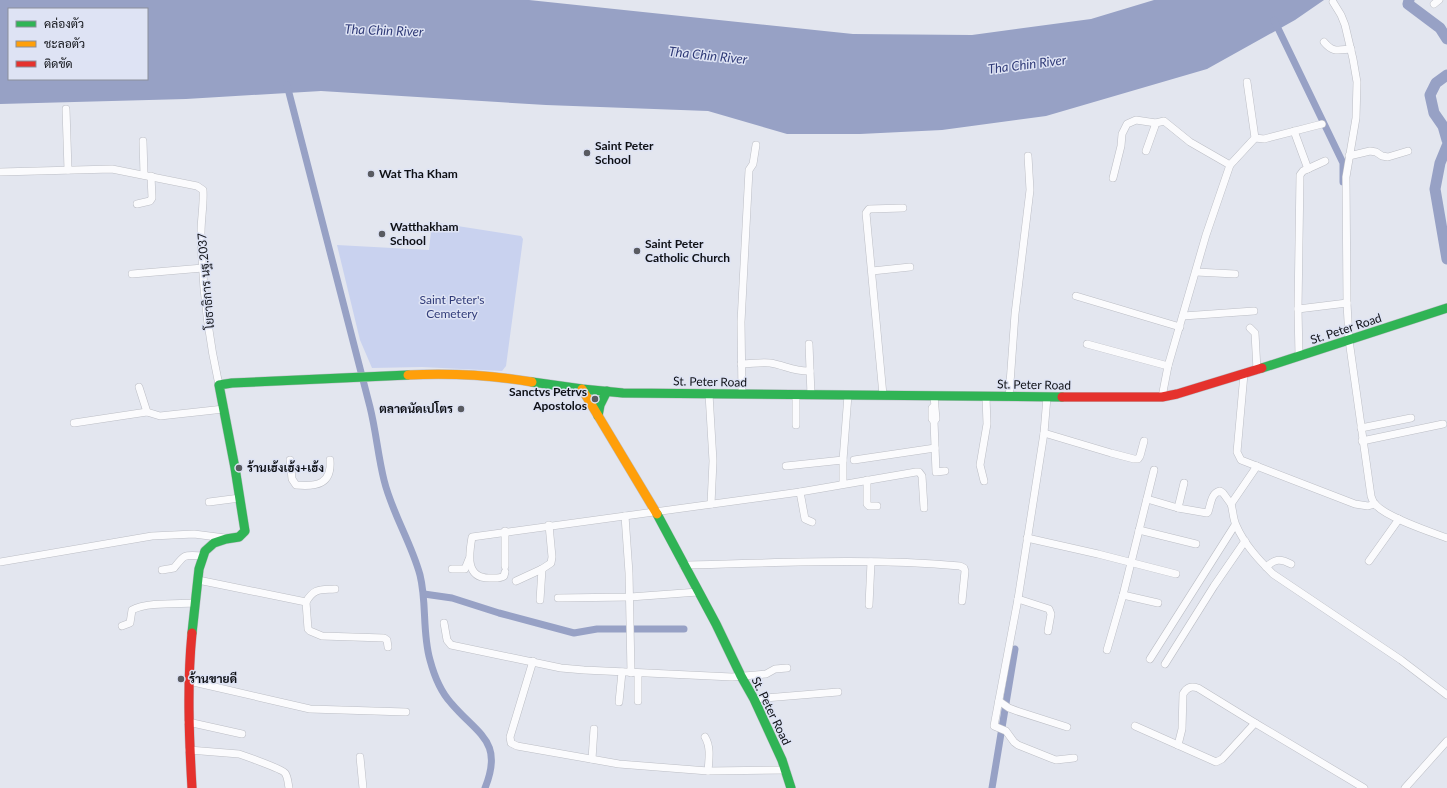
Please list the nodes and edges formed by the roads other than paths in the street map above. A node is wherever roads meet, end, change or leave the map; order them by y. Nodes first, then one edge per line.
1 (1333, 2) dead end
2 (1324, 42) dead end
3 (1351, 49) junction
4 (1247, 82) dead end
5 (66, 109) dead end
6 (1156, 123) junction
7 (1322, 124) dead end
8 (1294, 131) junction
9 (1255, 138) junction
10 (143, 141) dead end
11 (756, 145) dead end
12 (1146, 151) dead end
13 (1408, 151) dead end
14 (1028, 156) dead end
15 (1349, 156) junction
16 (1325, 161) dead end
17 (1230, 165) junction
18 (1308, 169) junction
19 (68, 170) junction
20 (0, 172) edge
21 (147, 176) junction
22 (1113, 178) dead end
23 (137, 204) dead end
24 (903, 208) dead end
25 (910, 267) dead end
26 (203, 268) junction
27 (872, 271) junction
28 (1196, 272) junction
29 (132, 274) dead end
30 (1235, 274) dead end
31 (1076, 296) dead end
32 (1347, 303) junction
33 (1298, 309) junction
34 (1444, 309) edge
35 (1254, 311) dead end
36 (1183, 316) junction
37 (1180, 327) junction
38 (1250, 328) dead end
39 (1349, 340) junction
40 (809, 344) dead end
41 (1088, 344) dead end
42 (1299, 356) junction
43 (741, 364) junction
44 (1168, 366) junction
45 (1257, 370) junction
46 (810, 371) junction
47 (1244, 374) junction
48 (219, 385) junction
49 (139, 387) dead end
50 (582, 390) junction
51 (607, 391) junction
52 (709, 394) junction
53 (742, 394) junction
54 (796, 394) junction
55 (811, 394) junction
56 (848, 395) junction
57 (883, 395) junction
58 (934, 396) junction
59 (986, 397) junction
60 (1009, 397) junction
61 (1047, 397) junction
62 (1162, 397) junction
63 (224, 409) junction
64 (147, 412) junction
65 (598, 416) junction
66 (1410, 418) dead end
67 (74, 423) dead end
68 (1443, 424) dead end
69 (796, 425) dead end
70 (1361, 428) junction
71 (1044, 433) junction
72 (1144, 441) dead end
73 (1362, 441) junction
74 (935, 448) junction
75 (290, 460) dead end
76 (330, 460) dead end
77 (843, 460) junction
78 (854, 460) dead end
79 (786, 466) dead end
80 (1257, 466) junction
81 (1154, 470) dead end
82 (945, 471) dead end
83 (867, 480) junction
84 (984, 482) dead end
85 (1184, 483) dead end
86 (843, 484) junction
87 (800, 492) junction
88 (240, 498) junction
89 (1147, 499) junction
90 (209, 502) dead end
91 (711, 504) junction
92 (1231, 504) junction
93 (1375, 504) junction
94 (877, 506) dead end
95 (924, 508) dead end
96 (1178, 508) junction
97 (655, 511) junction
98 (625, 516) junction
99 (1399, 519) junction
100 (812, 522) dead end
101 (549, 525) junction
102 (1236, 525) junction
103 (1140, 530) junction
104 (505, 531) junction
105 (230, 538) junction
106 (1027, 538) junction
107 (1447, 538) edge
108 (1245, 541) junction
109 (1196, 544) dead end
110 (202, 556) junction
111 (469, 558) junction
112 (1369, 561) dead end
113 (0, 562) edge
114 (871, 562) junction
115 (1131, 562) junction
116 (1291, 564) dead end
117 (683, 566) junction
118 (1266, 567) junction
119 (452, 569) dead end
120 (542, 569) junction
121 (162, 570) dead end
122 (1176, 574) dead end
123 (198, 580) junction
124 (516, 581) dead end
125 (335, 589) dead end
126 (698, 592) junction
127 (1123, 595) junction
128 (630, 597) junction
129 (558, 598) dead end
130 (1018, 599) junction
131 (540, 600) dead end
132 (962, 601) dead end
133 (306, 602) junction
134 (195, 603) junction
135 (1158, 603) dead end
136 (869, 605) dead end
137 (444, 623) dead end
138 (122, 626) dead end
139 (1048, 631) dead end
140 (388, 647) dead end
141 (1107, 650) dead end
142 (1150, 659) dead end
143 (533, 661) junction
144 (1165, 664) dead end
145 (787, 668) dead end
146 (622, 672) junction
147 (635, 673) junction
148 (741, 676) junction
149 (189, 681) junction
150 (838, 692) dead end
151 (1447, 695) edge
152 (754, 699) junction
153 (638, 701) dead end
154 (619, 702) dead end
155 (1000, 702) junction
156 (406, 712) dead end
157 (188, 722) junction
158 (1255, 723) junction
159 (1135, 726) dead end
160 (1067, 727) dead end
161 (594, 729) dead end
162 (242, 734) dead end
163 (705, 737) dead end
164 (1447, 741) edge
165 (1178, 745) junction
166 (189, 750) junction
167 (360, 757) dead end
168 (1074, 758) dead end
169 (592, 759) junction
170 (786, 770) junction
171 (708, 771) junction
172 (192, 788) edge
173 (289, 788) edge
174 (363, 788) edge
175 (791, 788) edge
176 (1364, 788) edge
177 (1405, 788) edge

1 - 3 street
2 - 3 street
3 - 15 street
4 - 9 street
5 - 19 street
6 - 12 street
6 - 17 street
6 - 22 street
7 - 8 street
8 - 9 street
8 - 18 street
9 - 17 street
10 - 21 street
11 - 43 street
13 - 15 street
14 - 60 street
15 - 32 street
16 - 18 street
17 - 28 street
18 - 33 street
19 - 20 street, โยธาธิการ นฐ.2037
19 - 21 street, โยธาธิการ นฐ.2037
21 - 23 street
21 - 26 street, โยธาธิการ นฐ.2037
24 - 27 street
25 - 27 street
26 - 29 street
26 - 48 street, โยธาธิการ นฐ.2037
27 - 57 street
28 - 30 street
28 - 36 street
31 - 37 street
32 - 33 street
32 - 39 street
33 - 42 street
34 - 39 street, St. Peter Road
35 - 36 street
36 - 37 street
37 - 44 street
38 - 45 street
39 - 42 street, St. Peter Road
39 - 70 street
40 - 46 street
41 - 44 street
42 - 45 street, St. Peter Road
43 - 46 street
43 - 53 street
44 - 62 street
45 - 47 street, St. Peter Road
46 - 55 street
47 - 62 street, St. Peter Road
47 - 80 street
48 - 50 street
48 - 63 street
49 - 64 street
50 - 51 street, St. Peter Road
50 - 65 street, St. Peter Road
51 - 52 street, St. Peter Road
51 - 65 street
52 - 53 street, St. Peter Road
52 - 91 street
53 - 54 street, St. Peter Road
54 - 55 street, St. Peter Road
54 - 69 street
55 - 56 street, St. Peter Road
56 - 57 street, St. Peter Road
56 - 77 street
57 - 58 street, St. Peter Road
58 - 59 street, St. Peter Road
58 - 74 street
59 - 60 street, St. Peter Road
59 - 84 street
60 - 61 street, St. Peter Road
61 - 62 street, St. Peter Road
61 - 71 street
63 - 64 street
63 - 88 street
64 - 67 street
65 - 97 street, St. Peter Road
66 - 70 street
68 - 73 street
70 - 73 street
71 - 72 street
71 - 106 street
73 - 93 street
74 - 78 street
74 - 82 street
75 - 76 street
77 - 79 street
77 - 86 street
80 - 92 street
80 - 93 street
81 - 89 street
83 - 86 street
83 - 94 street
83 - 95 street
85 - 96 street
86 - 87 street
87 - 91 street
87 - 100 street
88 - 90 street
88 - 105 street
89 - 96 street
89 - 103 street
91 - 97 street
92 - 96 street
92 - 102 street
93 - 99 street
97 - 98 street
97 - 117 street, St. Peter Road
98 - 101 street
98 - 128 street
99 - 107 street
99 - 112 street
101 - 104 street
101 - 120 street
102 - 108 street
102 - 142 street
103 - 109 street
103 - 115 street
104 - 111 street
104 - 111 street
105 - 110 street
105 - 113 street
106 - 115 street
106 - 130 street
108 - 118 street
108 - 144 street
110 - 121 street
110 - 123 street
111 - 119 street
114 - 117 street
114 - 132 street
114 - 136 street
115 - 122 street
115 - 127 street
116 - 118 street
117 - 126 street, St. Peter Road
118 - 151 street
120 - 124 street
120 - 131 street
123 - 133 street
123 - 134 street
125 - 133 street
126 - 128 street
126 - 148 street, St. Peter Road
127 - 135 street
127 - 141 street
128 - 129 street
128 - 147 street
130 - 139 street
130 - 155 street
133 - 140 street
134 - 138 street
134 - 149 street
137 - 143 street
143 - 146 street
143 - 169 street
145 - 148 street
146 - 147 street
146 - 154 street
147 - 148 street
147 - 153 street
148 - 152 street, St. Peter Road
149 - 156 street
149 - 157 street
150 - 152 street
152 - 170 street, St. Peter Road
155 - 160 street
155 - 168 street
157 - 162 street
157 - 166 street
158 - 165 street
158 - 165 street
158 - 176 street
159 - 165 street
161 - 169 street
163 - 171 street
164 - 177 street
166 - 172 street
166 - 173 street
167 - 174 street
169 - 171 street
170 - 171 street
170 - 175 street, St. Peter Road

